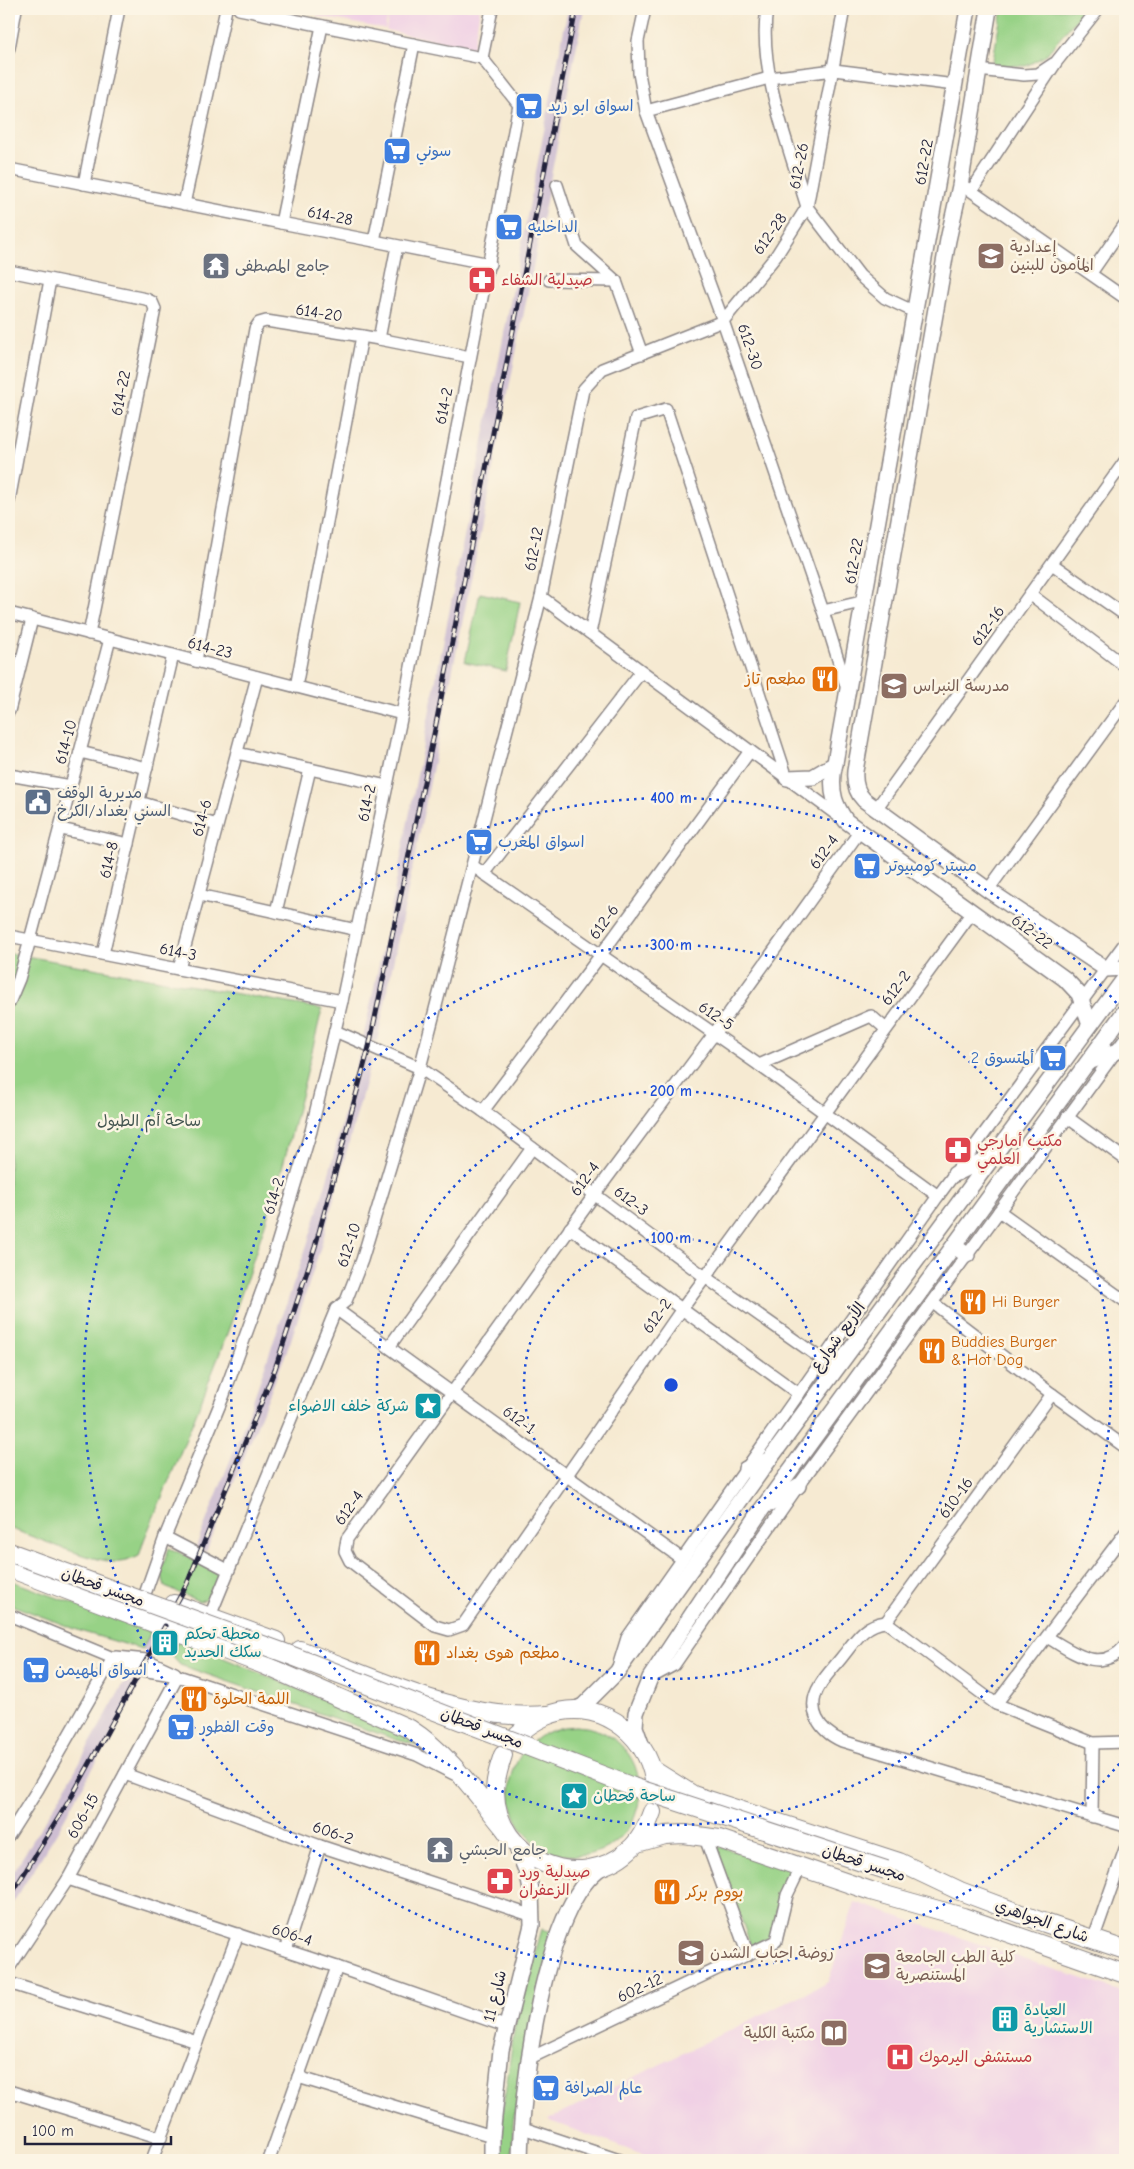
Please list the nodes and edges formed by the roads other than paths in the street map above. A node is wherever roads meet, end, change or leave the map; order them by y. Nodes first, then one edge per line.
1 (16, 9) edge
2 (119, 9) edge
3 (226, 9) edge
4 (239, 9) edge
5 (492, 9) edge
6 (645, 9) edge
7 (767, 9) edge
8 (844, 9) edge
9 (968, 9) edge
10 (989, 9) edge
11 (1098, 9) edge
12 (322, 26) junction
13 (414, 44) junction
14 (9, 48) edge
15 (482, 58) junction
16 (1056, 61) junction
17 (834, 70) junction
18 (978, 70) junction
19 (769, 78) junction
20 (955, 85) junction
21 (646, 110) junction
22 (9, 169) edge
23 (84, 184) junction
24 (557, 185) dead end
25 (966, 188) junction
26 (184, 204) junction
27 (808, 207) junction
28 (281, 223) junction
29 (1125, 224) edge
30 (929, 236) junction
31 (948, 240) junction
32 (374, 241) junction
33 (397, 246) junction
34 (490, 264) junction
35 (9, 271) edge
36 (1091, 273) junction
37 (50, 280) junction
38 (548, 280) dead end
39 (616, 281) junction
40 (1125, 298) edge
41 (915, 312) junction
42 (724, 321) junction
43 (362, 336) junction
44 (379, 339) junction
45 (642, 354) junction
46 (470, 356) junction
47 (1125, 461) edge
48 (9, 501) edge
49 (1052, 564) junction
50 (1030, 594) junction
51 (541, 597) junction
52 (865, 601) junction
53 (823, 611) junction
54 (9, 614) edge
55 (1125, 615) edge
56 (32, 620) junction
57 (590, 633) junction
58 (89, 634) junction
59 (110, 639) junction
60 (173, 655) junction
61 (196, 661) junction
62 (1125, 666) edge
63 (641, 672) junction
64 (257, 677) junction
65 (296, 686) junction
66 (849, 695) junction
67 (11, 696) edge
68 (1125, 702) edge
69 (9, 710) edge
70 (402, 714) junction
71 (750, 751) junction
72 (80, 752) junction
73 (237, 753) junction
74 (835, 764) junction
75 (147, 768) junction
76 (310, 769) junction
77 (9, 775) edge
78 (787, 778) junction
79 (71, 786) junction
80 (387, 786) junction
81 (139, 802) junction
82 (876, 808) junction
83 (846, 821) junction
84 (217, 825) junction
85 (61, 829) junction
86 (860, 831) junction
87 (920, 840) junction
88 (129, 844) junction
89 (901, 861) junction
90 (473, 866) junction
91 (484, 874) junction
92 (988, 890) junction
93 (199, 894) junction
94 (973, 911) junction
95 (276, 912) junction
96 (357, 930) junction
97 (9, 936) edge
98 (30, 940) junction
99 (1125, 943) edge
100 (103, 954) junction
101 (600, 956) junction
102 (1125, 968) edge
103 (179, 969) junction
104 (1106, 969) junction
105 (1125, 978) edge
106 (342, 1000) junction
107 (1083, 1002) junction
108 (9, 1003) edge
109 (1125, 1010) edge
110 (1090, 1025) junction
111 (886, 1029) junction
112 (335, 1031) junction
113 (714, 1034) junction
114 (1121, 1045) edge
115 (1088, 1062) junction
116 (759, 1065) junction
117 (420, 1068) junction
118 (1045, 1087) junction
119 (1059, 1102) junction
120 (483, 1111) junction
121 (1027, 1111) junction
122 (824, 1114) junction
123 (1068, 1117) junction
124 (1042, 1124) junction
125 (532, 1148) junction
126 (993, 1155) junction
127 (1125, 1158) edge
128 (955, 1174) junction
129 (595, 1194) junction
130 (938, 1196) junction
131 (999, 1211) junction
132 (570, 1228) junction
133 (954, 1246) junction
134 (967, 1255) junction
135 (705, 1277) junction
136 (1125, 1301) edge
137 (933, 1303) junction
138 (336, 1309) junction
139 (682, 1309) junction
140 (389, 1347) junction
141 (823, 1360) junction
142 (452, 1392) junction
143 (799, 1394) junction
144 (1052, 1394) junction
145 (1125, 1447) edge
146 (769, 1460) junction
147 (746, 1469) junction
148 (567, 1474) junction
149 (798, 1486) junction
150 (762, 1509) junction
151 (1125, 1533) edge
152 (165, 1537) junction
153 (9, 1544) edge
154 (345, 1551) joint
155 (9, 1552) edge
156 (9, 1560) edge
157 (682, 1560) junction
158 (9, 1568) edge
159 (228, 1570) junction
160 (145, 1594) junction
161 (9, 1615) edge
162 (210, 1616) junction
163 (886, 1622) junction
164 (1047, 1637) junction
165 (1125, 1646) edge
166 (113, 1658) junction
167 (617, 1672) junction
168 (178, 1676) junction
169 (650, 1678) junction
170 (996, 1704) junction
171 (574, 1710) junction
172 (547, 1715) junction
173 (517, 1735) dead end
174 (1125, 1742) edge
175 (1093, 1743) junction
176 (641, 1744) junction
177 (503, 1755) dead end
178 (652, 1770) junction
179 (125, 1774) junction
180 (469, 1786) junction
181 (655, 1788) dead end
182 (652, 1812) dead end
183 (1092, 1817) junction
184 (1125, 1826) edge
185 (505, 1829) junction
186 (9, 1835) edge
187 (704, 1835) junction
188 (636, 1842) junction
189 (516, 1845) junction
190 (320, 1846) junction
191 (1125, 1849) edge
192 (603, 1866) junction
193 (801, 1866) junction
194 (884, 1876) junction
195 (68, 1879) junction
196 (960, 1891) junction
197 (949, 1912) junction
198 (533, 1916) junction
199 (238, 1934) junction
200 (1093, 1940) junction
201 (286, 1950) junction
202 (1125, 1950) edge
203 (748, 1954) junction
204 (337, 1966) junction
205 (9, 1968) edge
206 (1125, 1974) edge
207 (9, 1983) edge
208 (505, 2026) junction
209 (197, 2042) junction
210 (528, 2059) junction
211 (298, 2077) junction
212 (9, 2091) edge
213 (520, 2127) junction
214 (492, 2136) junction
215 (161, 2138) junction
216 (152, 2160) edge
217 (269, 2160) edge
218 (492, 2160) edge
219 (520, 2160) edge
220 (619, 2160) edge

1 - 14 street
2 - 23 street
3 - 26 street
4 - 12 street
5 - 15 street
6 - 21 street, 612-30
7 - 19 street, 612-28
8 - 17 street, 612-26
9 - 20 street, 612-22
10 - 18 street, 612-22
11 - 16 street
12 - 13 street
12 - 28 street, 614-28
13 - 15 street
13 - 32 street
15 - 34 street, 614-2
16 - 18 street
16 - 25 street
17 - 19 street
17 - 20 street
17 - 27 street, 612-26
18 - 25 street, 612-22
19 - 21 street
19 - 27 street, 612-28
20 - 30 street, 612-22
21 - 42 street, 612-30
22 - 23 street
23 - 26 street
24 - 39 street
25 - 31 street, 612-22
25 - 36 street
26 - 28 street
27 - 41 street, 612-26
27 - 42 street, 612-28
28 - 32 street, 614-28
29 - 36 street
30 - 31 street
30 - 41 street, 612-22
31 - 82 street, 612-22
32 - 33 street, 614-28
33 - 34 street, 614-28
33 - 44 street
34 - 46 street, 614-2
35 - 37 street, 614-22
36 - 40 street
37 - 48 street
37 - 58 street, 614-22
38 - 39 street
39 - 45 street
41 - 52 street, 612-22
42 - 45 street, 612-12
42 - 53 street, 612-30
43 - 44 street
43 - 61 street, 614-20
43 - 65 street, 614-20
44 - 46 street
45 - 51 street, 612-12
46 - 70 street, 614-2
47 - 49 street, 612-16
49 - 50 street, 612-16
49 - 55 street
50 - 62 street
50 - 82 street, 612-16
51 - 57 street
51 - 90 street, 612-12
52 - 53 street
52 - 66 street, 612-22
53 - 66 street, 612-30
54 - 56 street, 614-23
56 - 58 street, 614-23
56 - 67 street
57 - 63 street
57 - 78 street
58 - 59 street, 614-23
59 - 60 street, 614-23
59 - 72 street, 614-10
60 - 61 street, 614-23
60 - 75 street, 614-8
61 - 64 street, 614-23
63 - 71 street
63 - 91 street
64 - 65 street, 614-23
64 - 73 street, 614-6
65 - 70 street, 614-23
66 - 74 street, 612-22
67 - 69 street
68 - 92 street
70 - 80 street, 614-2
71 - 78 street
71 - 101 street, 612-6
72 - 75 street
72 - 79 street, 614-10
73 - 76 street
73 - 84 street, 614-6
74 - 78 street
74 - 83 street, 612-22
75 - 81 street, 614-8
76 - 80 street
76 - 95 street
77 - 79 street
78 - 83 street
79 - 85 street, 614-10
80 - 96 street, 614-2
81 - 84 street
81 - 88 street, 614-8
82 - 87 street, 612-22
83 - 86 street, 612-22
84 - 93 street, 614-6
85 - 88 street
85 - 98 street, 614-10
86 - 89 street, 612-22
86 - 113 street, 612-4
87 - 89 street
87 - 92 street, 612-22
88 - 100 street, 614-8
89 - 94 street, 612-22
90 - 91 street, 612-5
90 - 117 street, 612-10
91 - 101 street, 612-5
92 - 104 street, 612-22
93 - 95 street
93 - 103 street, 614-6
94 - 107 street, 612-22
94 - 111 street, 612-2
95 - 96 street
96 - 106 street, 614-2
97 - 98 street, 614-3
98 - 100 street, 614-3
98 - 108 street, 614-10
99 - 104 street
100 - 103 street, 614-3
101 - 113 street, 612-5
101 - 120 street, 612-6
102 - 104 street
103 - 106 street, 614-3
104 - 107 street
105 - 110 street, الأربع شوارع
106 - 112 street, 614-2
107 - 110 street
107 - 128 street
109 - 115 street
110 - 118 street, الأربع شوارع
111 - 116 street
111 - 122 street, 612-2
112 - 117 street, 612-3
112 - 152 street, 614-2
113 - 116 street, 612-5
113 - 129 street, 612-4
114 - 115 street
114 - 123 street
115 - 119 street
116 - 122 street, 612-5
117 - 120 street, 612-3
117 - 138 street, 612-10
118 - 119 street
118 - 121 street, الأربع شوارع
119 - 124 street
120 - 125 street, 612-3
121 - 124 street
121 - 126 street, الأربع شوارع
122 - 130 street, 612-5
122 - 135 street, 612-2
123 - 127 street
123 - 131 street
124 - 133 street
125 - 129 street, 612-3
125 - 140 street
126 - 128 street
126 - 146 street, الأربع شوارع
128 - 130 street
129 - 132 street, 612-4
129 - 135 street, 612-3
130 - 141 street
131 - 134 street
131 - 136 street
132 - 139 street
132 - 142 street, 612-4
133 - 134 street
133 - 150 street
134 - 137 street
135 - 139 street, 612-2
135 - 141 street, 612-3
137 - 144 street
137 - 149 street
138 - 140 street, 612-1
138 - 159 street, 612-10
139 - 143 street
139 - 148 street, 612-2
140 - 142 street, 612-1
141 - 143 street
142 - 148 street, 612-1
142 - 154 street, 612-4
143 - 147 street
144 - 145 street
144 - 163 street, 610-16
146 - 147 street
146 - 167 street, الأربع شوارع
147 - 157 street
148 - 154 street, 612-2
148 - 157 street, 612-1
149 - 150 street
149 - 169 street
150 - 169 street
151 - 164 street
152 - 159 street
152 - 160 street, 614-2
153 - 160 main road
155 - 194 main road, مجسر قحطان, bridge
156 - 194 main road, مجسر قحطان
157 - 167 street
158 - 180 main road
159 - 162 street, 612-10
160 - 162 main road
161 - 166 street
162 - 172 main road
163 - 170 street
163 - 183 street
164 - 165 street
164 - 170 street
166 - 168 street
166 - 186 street
167 - 171 street, الأربع شوارع
168 - 179 street, 606-15
168 - 180 street
169 - 176 street
170 - 175 street
171 - 172 main road
171 - 176 main road
172 - 173 main road
174 - 175 street
175 - 183 street
176 - 178 main road
177 - 185 main road
178 - 181 main road
178 - 196 main road
179 - 190 street, 606-2
179 - 195 street, 606-15
180 - 185 main road
182 - 188 main road
183 - 184 street
185 - 189 main road
187 - 188 main road
187 - 193 main road
187 - 203 street
188 - 192 main road
189 - 192 main road
189 - 198 street, شارع 11
190 - 198 street, 606-2
190 - 201 street
191 - 200 street
192 - 210 street
193 - 197 main road
193 - 203 street, 602-12
194 - 196 main road, مجسر قحطان
194 - 197 main road, مجسر قحطان
195 - 199 street, 606-4
195 - 205 street, 606-15
196 - 200 main road, شارع الجواهري
197 - 206 main road, شارع الجواهري
198 - 208 street, شارع 11
199 - 201 street, 606-4
199 - 209 street
200 - 202 main road, شارع الجواهري
201 - 204 street, 606-4
203 - 210 street, 602-12
204 - 208 street, 606-4
204 - 211 street
207 - 209 street
208 - 214 street, شارع 11
209 - 215 street
210 - 213 street
211 - 214 street
211 - 217 street
212 - 215 street
213 - 219 street
213 - 220 street
214 - 218 street, شارع 11
215 - 216 street

